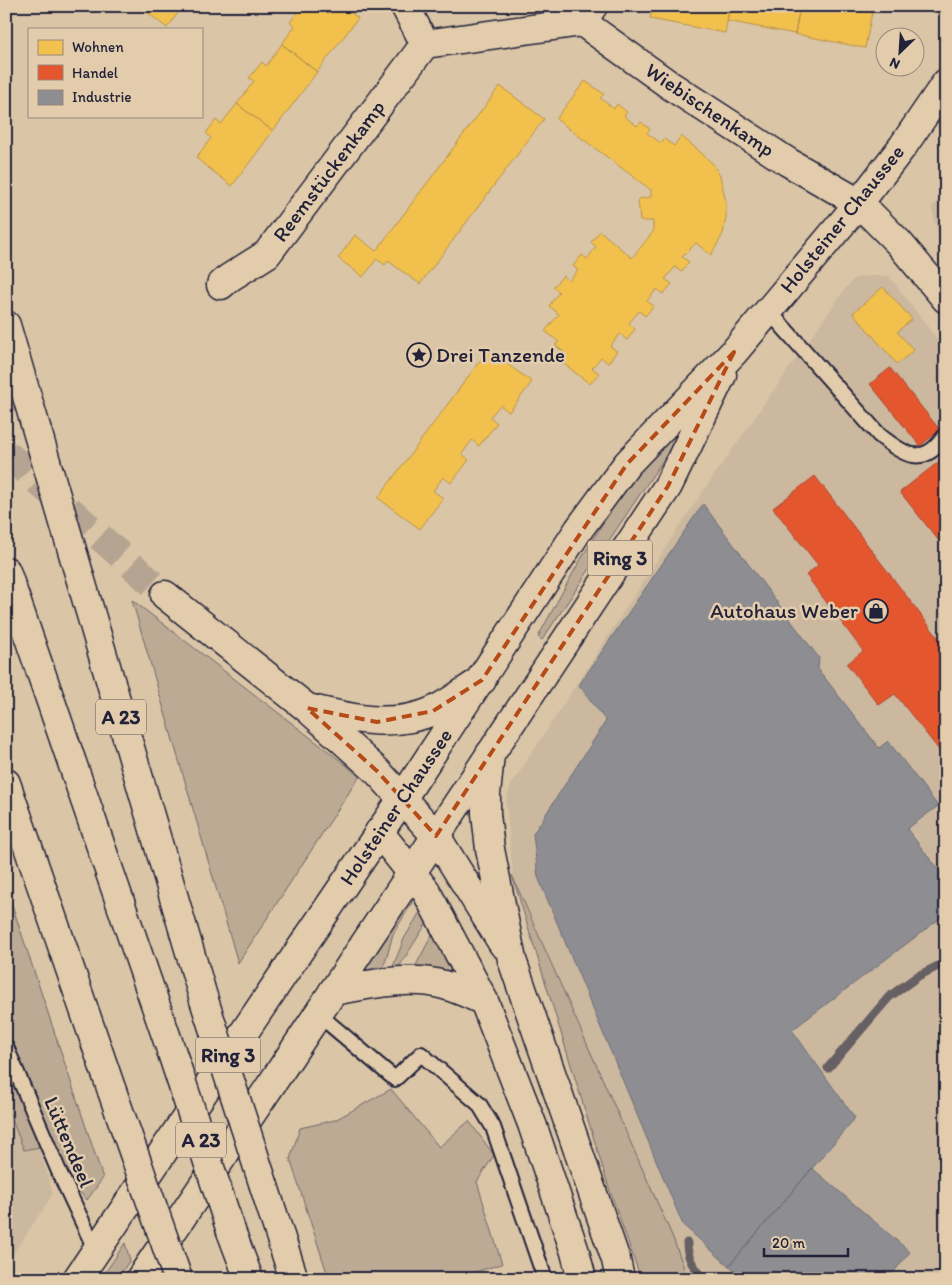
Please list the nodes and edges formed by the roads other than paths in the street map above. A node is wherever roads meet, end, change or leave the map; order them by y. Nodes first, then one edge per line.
1 (405, 6) edge
2 (587, 14) edge
3 (425, 44) junction
4 (946, 83) edge
5 (859, 203) junction
6 (221, 285) dead end
7 (946, 299) edge
8 (768, 310) junction
9 (6, 325) edge
10 (734, 352) junction
11 (946, 434) edge
12 (6, 571) edge
13 (165, 595) tunnel mouth
14 (482, 680) junction
15 (306, 708) junction
16 (490, 754) junction
17 (6, 782) edge
18 (402, 799) junction
19 (379, 832) junction
20 (436, 836) junction
21 (413, 872) junction
22 (512, 960) junction
23 (333, 991) junction
24 (484, 1001) junction
25 (318, 1014) junction
26 (6, 1047) edge
27 (96, 1251) junction
28 (294, 1278) edge
29 (77, 1279) edge
30 (140, 1279) edge
31 (178, 1279) edge
32 (249, 1279) edge
33 (545, 1279) edge
34 (582, 1279) edge
35 (620, 1279) edge

1 - 3 main road
2 - 3 main road
2 - 5 main road, Wiebischenkamp
3 - 6 main road, Reemstückenkamp
4 - 5 main road, Holsteiner Chaussee / Ring 3
5 - 7 main road, Wiebischenkamp
5 - 8 main road, Holsteiner Chaussee / Ring 3
8 - 10 main road, Holsteiner Chaussee / Ring 3
8 - 11 lane
9 - 28 main road, A 23, bridge
10 - 14 main road, Holsteiner Chaussee / Ring 3
10 - 16 main road, Holsteiner Chaussee / Ring 3
12 - 32 main road, A 23, bridge
13 - 15 main road
14 - 15 main road
14 - 18 main road, Holsteiner Chaussee / Ring 3
15 - 18 main road
16 - 20 main road, Holsteiner Chaussee / Ring 3
16 - 22 main road
17 - 31 main road, bridge
18 - 19 main road, Holsteiner Chaussee / Ring 3
18 - 20 main road
19 - 21 main road
19 - 27 main road, Holsteiner Chaussee / Ring 3
20 - 21 main road, Holsteiner Chaussee / Ring 3
20 - 22 main road
21 - 23 main road, Holsteiner Chaussee / Ring 3
21 - 24 main road
22 - 35 main road
23 - 24 main road
23 - 25 main road, Holsteiner Chaussee / Ring 3
24 - 34 main road
25 - 30 main road, Holsteiner Chaussee / Ring 3
25 - 33 lane
26 - 27 lane, Lüttendeel
27 - 29 main road, Holsteiner Chaussee / Ring 3

